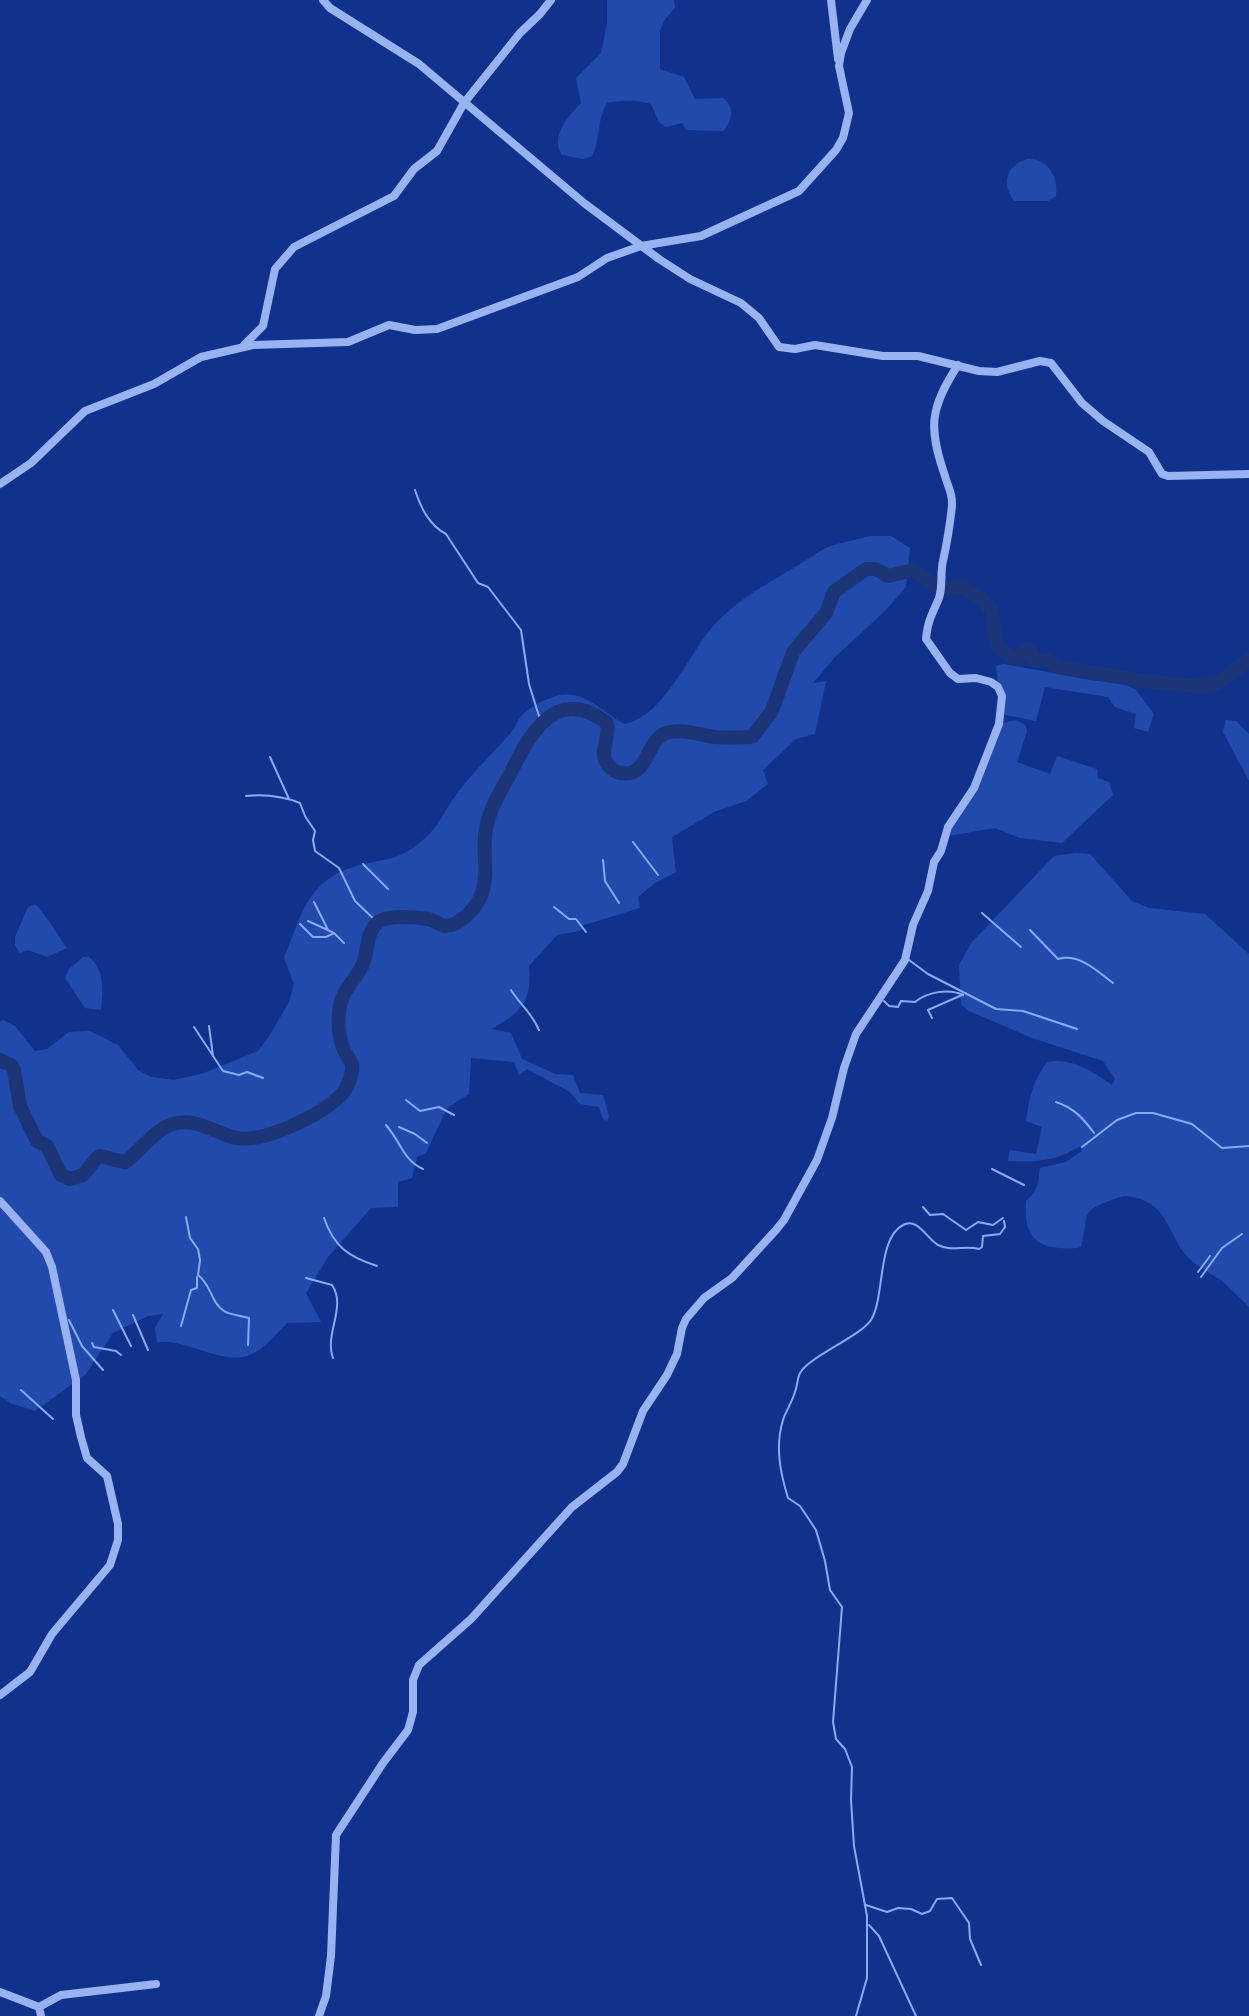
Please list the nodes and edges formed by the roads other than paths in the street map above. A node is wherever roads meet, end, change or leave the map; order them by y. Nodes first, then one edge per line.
1 (323, 0) edge
2 (551, 0) edge
3 (831, 0) edge
4 (867, 0) edge
5 (839, 66) junction
6 (464, 103) junction
7 (641, 246) junction
8 (240, 348) junction
9 (958, 365) junction
10 (1249, 474) edge
11 (0, 484) edge
12 (0, 1201) edge
13 (0, 1695) edge
14 (156, 1984) dead end
15 (0, 1992) edge
16 (40, 2012) edge
17 (319, 2016) edge

1 - 6 street
2 - 6 street
3 - 5 street
4 - 5 street
5 - 7 street
6 - 7 street
6 - 8 street
7 - 8 street
7 - 9 street
8 - 11 street
9 - 10 street
9 - 17 street
12 - 13 street
14 - 16 street
15 - 16 street

